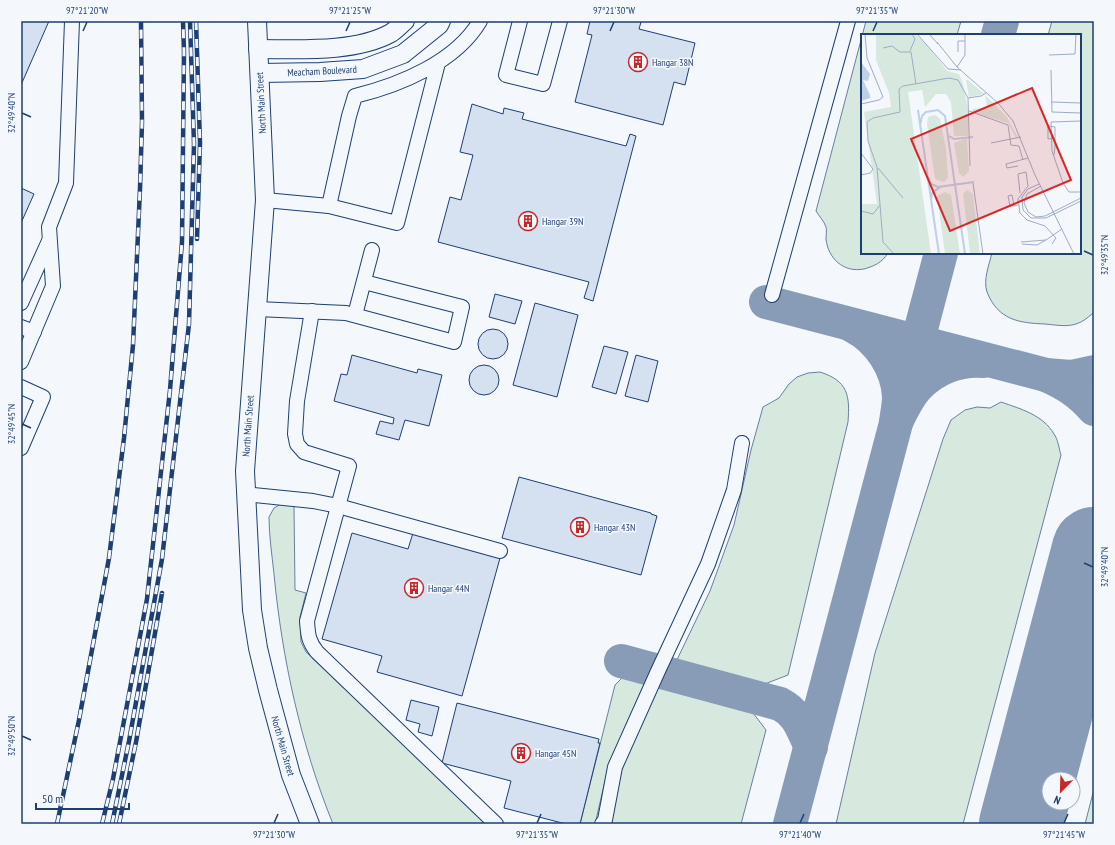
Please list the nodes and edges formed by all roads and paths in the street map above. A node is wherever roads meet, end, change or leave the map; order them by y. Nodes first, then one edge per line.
1 (72, 21) edge
2 (257, 21) edge
3 (405, 21) edge
4 (441, 21) edge
5 (480, 21) edge
6 (520, 21) edge
7 (560, 21) edge
8 (848, 21) edge
9 (258, 49) junction
10 (438, 63) junction
11 (260, 73) junction
12 (265, 200) junction
13 (329, 206) junction
14 (50, 240) junction
15 (372, 250) dead end
16 (364, 282) junction
17 (772, 295) dead end
18 (21, 303) edge
19 (257, 309) junction
20 (312, 311) junction
21 (355, 315) junction
22 (27, 330) edge
23 (21, 362) edge
24 (21, 387) edge
25 (742, 443) dead end
26 (21, 448) edge
27 (246, 494) junction
28 (338, 506) junction
29 (500, 550) dead end
30 (310, 824) edge
31 (496, 824) edge
32 (602, 824) edge

1 - 14 lane
2 - 9 main road, North Main Street
3 - 9 main road
4 - 11 main road, Meacham Boulevard
5 - 10 lane
6 - 7 lane
8 - 17 lane
9 - 11 main road, North Main Street
10 - 13 lane
10 - 13 lane
11 - 12 main road, North Main Street
12 - 13 lane
12 - 19 main road, North Main Street
14 - 18 lane
14 - 22 lane
15 - 16 lane
16 - 21 lane
16 - 21 lane
19 - 20 lane
19 - 27 main road, North Main Street
20 - 21 lane
20 - 28 lane
22 - 23 lane
24 - 26 lane
25 - 32 lane
27 - 28 lane
27 - 30 main road, North Main Street
28 - 29 lane
28 - 31 lane

